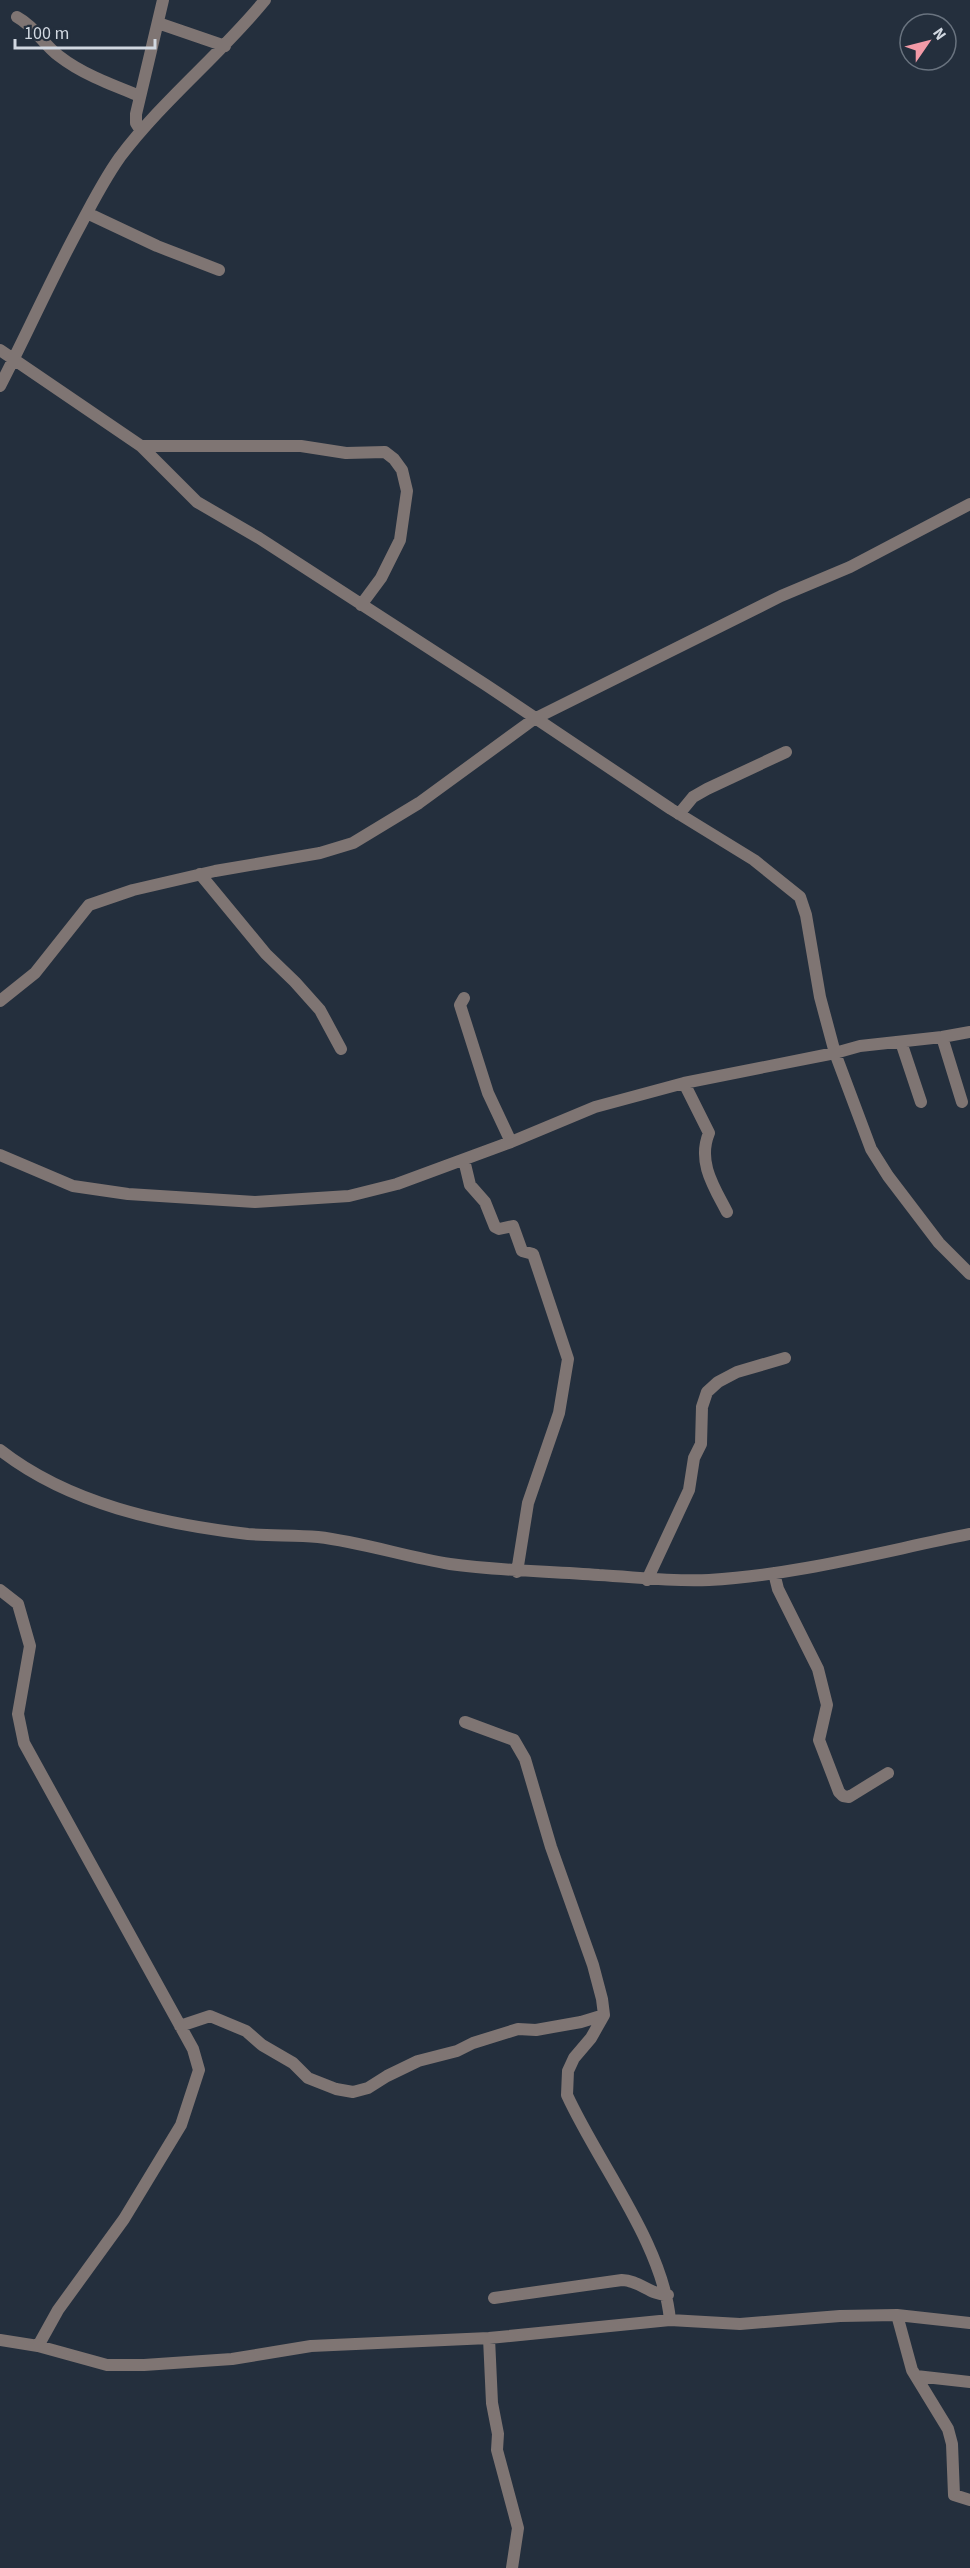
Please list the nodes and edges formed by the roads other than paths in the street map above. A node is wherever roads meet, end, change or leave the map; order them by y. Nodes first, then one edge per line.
1 (164, 0) edge
2 (265, 0) edge
3 (17, 17) dead end
4 (158, 23) junction
5 (225, 45) junction
6 (140, 96) junction
7 (141, 131) junction
8 (87, 213) junction
9 (219, 270) dead end
10 (0, 350) edge
11 (15, 358) junction
12 (0, 386) edge
13 (141, 446) junction
14 (970, 504) edge
15 (361, 605) junction
16 (534, 719) junction
17 (786, 752) dead end
18 (679, 814) junction
19 (201, 874) junction
20 (464, 998) dead end
21 (0, 1001) edge
22 (970, 1032) edge
23 (942, 1037) junction
24 (901, 1042) junction
25 (341, 1049) dead end
26 (835, 1053) junction
27 (684, 1083) junction
28 (921, 1102) dead end
29 (962, 1102) dead end
30 (511, 1142) junction
31 (0, 1155) edge
32 (464, 1160) junction
33 (727, 1212) dead end
34 (970, 1274) edge
35 (785, 1358) dead end
36 (0, 1450) edge
37 (970, 1534) edge
38 (517, 1572) junction
39 (774, 1573) junction
40 (647, 1580) junction
41 (0, 1590) edge
42 (465, 1722) dead end
43 (888, 1773) dead end
44 (604, 2015) junction
45 (180, 2026) junction
46 (668, 2295) junction
47 (494, 2298) dead end
48 (897, 2315) junction
49 (670, 2320) junction
50 (970, 2324) edge
51 (489, 2338) junction
52 (0, 2340) edge
53 (38, 2346) junction
54 (916, 2376) junction
55 (970, 2382) edge
56 (970, 2500) edge
57 (512, 2568) edge

1 - 4 street
2 - 5 street
3 - 6 street
4 - 5 street
4 - 6 street
5 - 7 street
6 - 7 street
7 - 8 street
8 - 9 street
8 - 11 street
10 - 11 street
11 - 12 street
11 - 13 street
13 - 15 street
13 - 15 street
14 - 16 street
15 - 16 street
16 - 18 street
16 - 19 street
17 - 18 street
18 - 26 street
19 - 21 street
19 - 25 street
20 - 30 street
22 - 23 street
23 - 24 street
23 - 29 street
24 - 26 street
24 - 28 street
26 - 27 street
26 - 34 street
27 - 30 street
27 - 33 street
30 - 32 street
31 - 32 street
32 - 38 street
35 - 40 street
36 - 38 street
37 - 39 street
38 - 40 street
39 - 40 street
39 - 43 street
41 - 45 street
42 - 44 street
44 - 45 street
44 - 46 street
45 - 53 street
46 - 47 street
46 - 49 street
48 - 49 street
48 - 50 street
48 - 54 street
49 - 51 street
51 - 53 street
51 - 57 street
52 - 53 street
54 - 55 street
54 - 56 street

